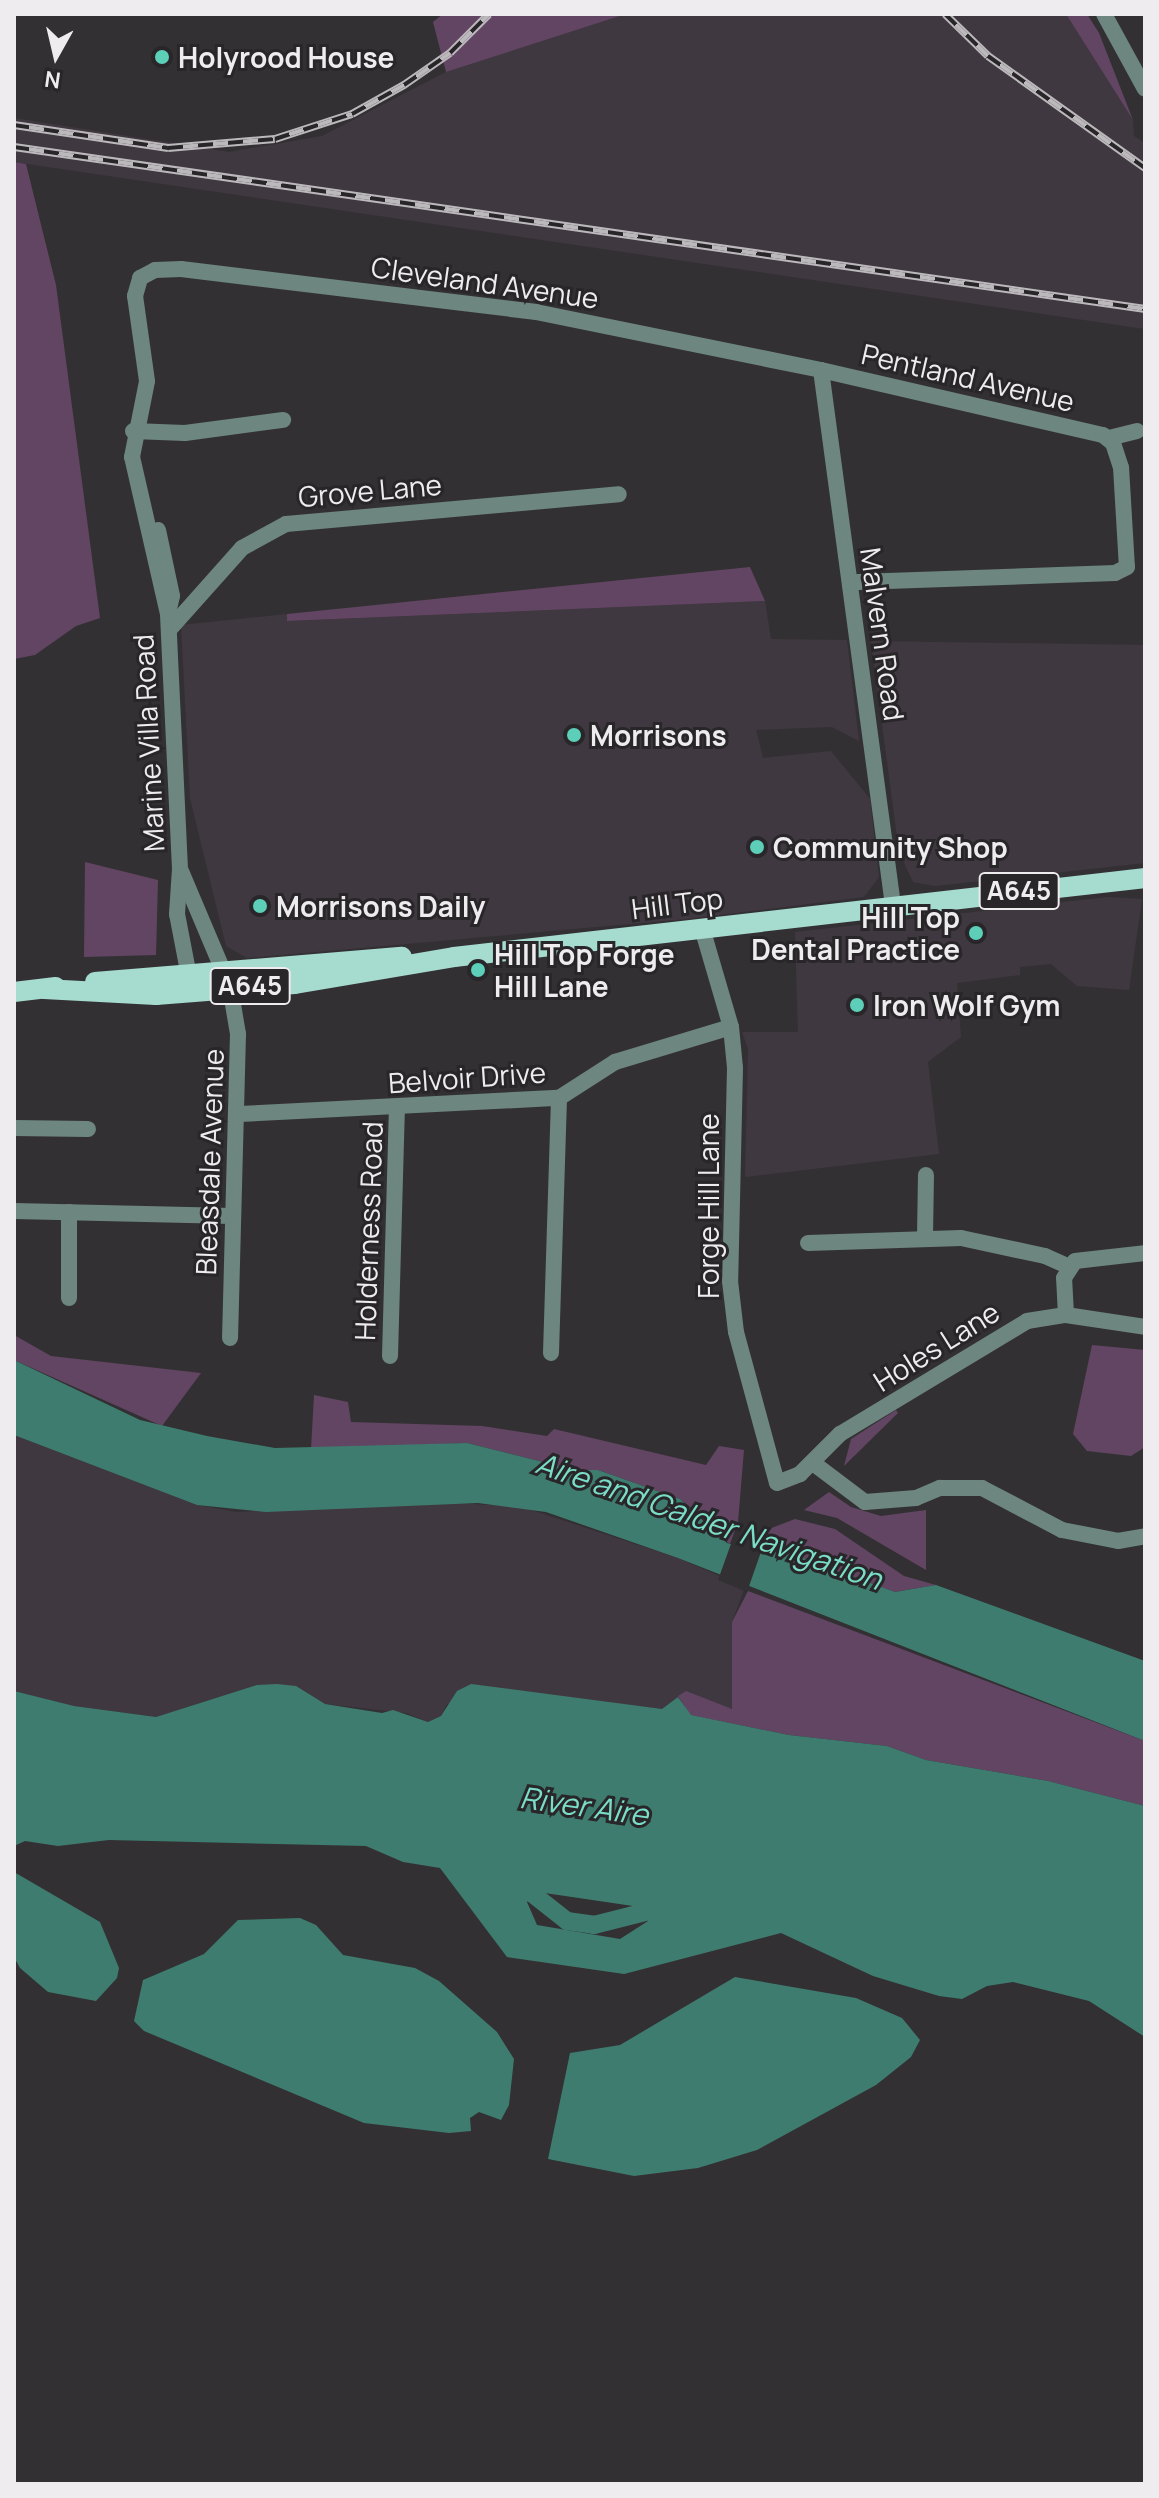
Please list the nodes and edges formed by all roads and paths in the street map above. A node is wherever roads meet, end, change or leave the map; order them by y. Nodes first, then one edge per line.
1 (1104, 14) edge
2 (1145, 89) edge
3 (821, 370) junction
4 (283, 420) dead end
5 (1137, 431) dead end
6 (133, 436) junction
7 (1106, 436) junction
8 (619, 494) dead end
9 (851, 582) junction
10 (168, 622) junction
11 (180, 869) junction
12 (1145, 878) edge
13 (893, 905) junction
14 (702, 928) junction
15 (454, 957) junction
16 (220, 968) junction
17 (188, 971) junction
18 (222, 988) junction
19 (44, 989) junction
20 (14, 992) edge
21 (731, 1027) junction
22 (559, 1098) junction
23 (397, 1108) junction
24 (239, 1114) junction
25 (14, 1128) edge
26 (88, 1129) dead end
27 (926, 1175) dead end
28 (14, 1211) edge
29 (69, 1212) junction
30 (232, 1216) junction
31 (925, 1237) junction
32 (808, 1243) dead end
33 (1145, 1253) edge
34 (1070, 1267) junction
35 (69, 1298) dead end
36 (1066, 1315) junction
37 (1145, 1327) edge
38 (230, 1338) dead end
39 (551, 1353) dead end
40 (390, 1356) dead end
41 (813, 1463) junction
42 (777, 1483) joint
43 (1145, 1536) edge

1 - 2 street
3 - 6 street, Cleveland Avenue
3 - 7 street, Pentland Avenue
3 - 9 street, Malvern Road
4 - 6 street
5 - 7 street
6 - 10 street, Marine Villa Road
7 - 9 street
8 - 10 street, Grove Lane
9 - 13 street, Malvern Road
10 - 11 street, Marine Villa Road
11 - 16 street, Marine Villa Road
11 - 17 street, Marine Villa Road
12 - 13 main road, Hill Top / A645
13 - 14 main road, Hill Top / A645
14 - 15 main road, Hill Top / A645
14 - 21 street, Forge Hill Lane
15 - 16 main road, Hill Top / A645
15 - 18 main road, Hill Top / A645
16 - 17 main road, Hill Top / A645
16 - 18 street, Marine Villa Road
17 - 18 street
17 - 19 main road, Hill Top / A645
18 - 19 main road, Hill Top / A645
18 - 24 street, Bleasdale Avenue
19 - 20 main road, Hill Top / A645
21 - 22 street, Belvoir Drive
21 - 42 street, Forge Hill Lane
22 - 23 street, Belvoir Drive
22 - 39 street
23 - 24 street, Belvoir Drive
23 - 40 street, Holderness Road
24 - 30 street, Bleasdale Avenue
25 - 26 street
27 - 31 street
28 - 29 street
29 - 30 street
29 - 35 street
30 - 38 street, Bleasdale Avenue
31 - 32 street
31 - 34 street
33 - 34 street
34 - 36 street
36 - 37 street, Holes Lane
36 - 41 street, Holes Lane
41 - 42 street, Holes Lane
41 - 43 street

